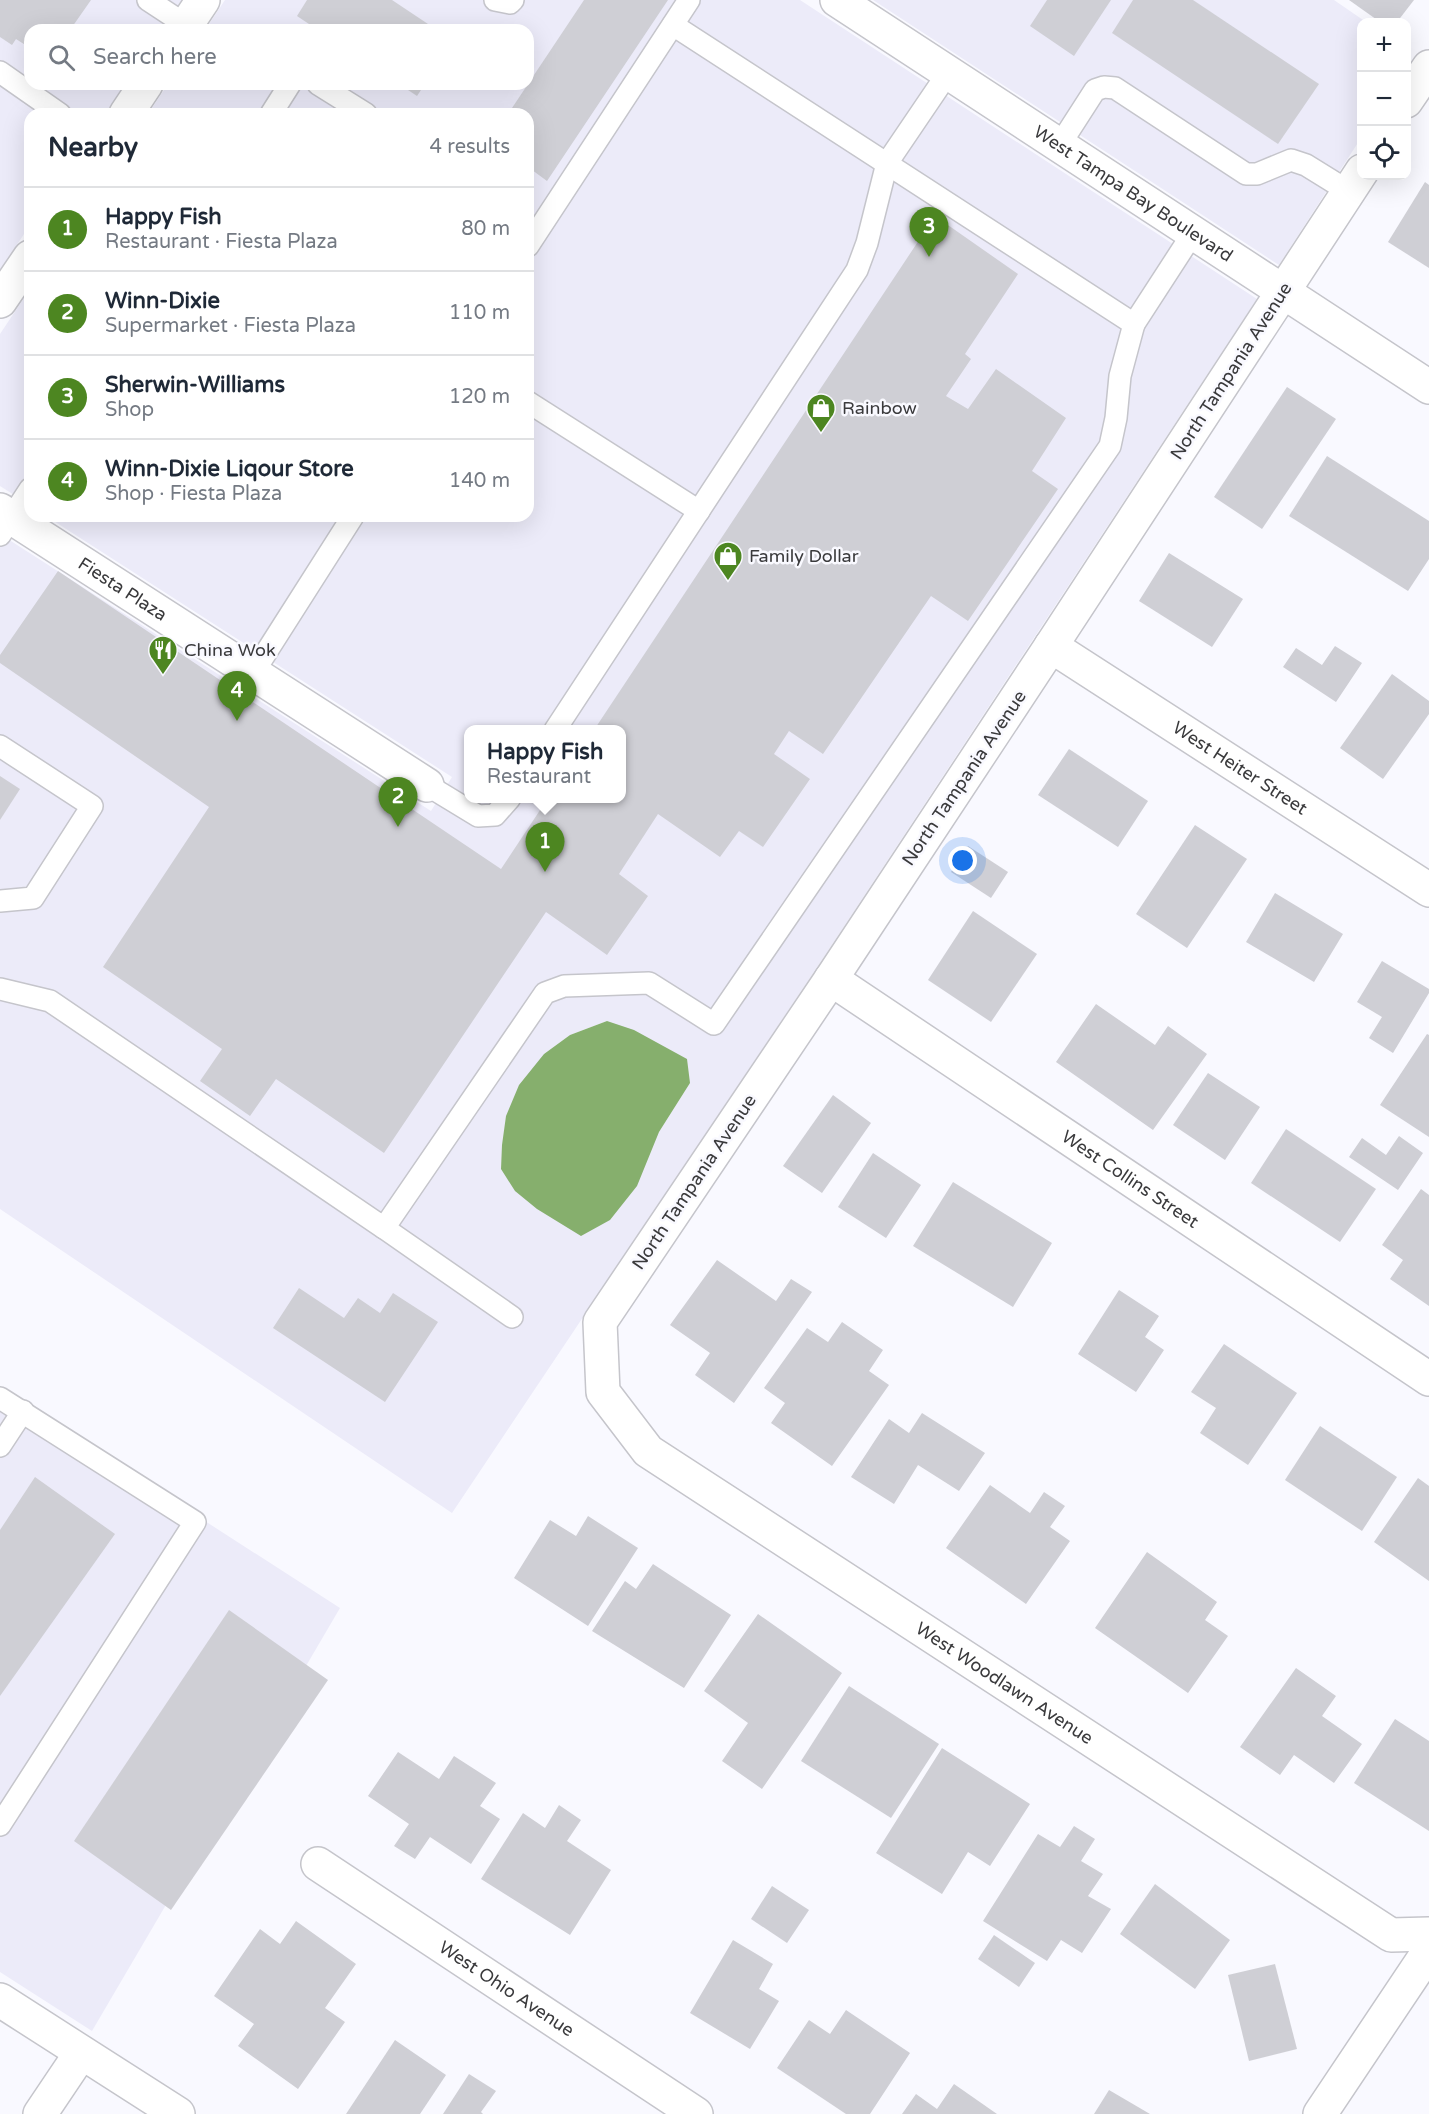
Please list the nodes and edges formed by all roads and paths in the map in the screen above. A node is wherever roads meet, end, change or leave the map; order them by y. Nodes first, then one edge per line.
1 (148, 0) edge
2 (495, 0) edge
3 (513, 0) edge
4 (689, 0) edge
5 (837, 0) edge
6 (191, 18) edge
7 (673, 25) junction
8 (1429, 67) edge
9 (0, 72) edge
10 (948, 73) junction
11 (24, 89) edge
12 (26, 90) edge
13 (142, 90) edge
14 (286, 90) edge
15 (328, 90) edge
16 (1411, 95) edge
17 (51, 108) edge
18 (130, 108) edge
19 (275, 108) edge
20 (356, 108) edge
21 (1059, 146) junction
22 (887, 163) junction
23 (1355, 181) edge
24 (535, 222) edge
25 (1193, 232) junction
26 (24, 266) edge
27 (1283, 292) junction
28 (0, 301) edge
29 (1134, 324) junction
30 (1429, 387) edge
31 (534, 406) edge
32 (24, 496) edge
33 (699, 511) junction
34 (4, 521) edge
35 (349, 522) edge
36 (1051, 646) junction
37 (253, 673) junction
38 (558, 725) edge
39 (0, 746) edge
40 (427, 785) joint
41 (506, 803) edge
42 (1429, 890) edge
43 (0, 901) edge
44 (831, 979) junction
45 (0, 989) edge
46 (384, 1228) junction
47 (512, 1317) dead end
48 (1429, 1379) edge
49 (603, 1392) joint
50 (0, 1398) edge
51 (23, 1411) junction
52 (0, 1446) edge
53 (0, 1825) edge
54 (318, 1864) dead end
55 (1429, 1934) edge
56 (1429, 1951) edge
57 (0, 2000) edge
58 (81, 2053) junction
59 (40, 2114) edge
60 (178, 2114) edge
61 (696, 2114) edge
62 (1320, 2114) edge

1 - 6 lane
2 - 3 lane
4 - 7 lane
5 - 10 street, West Tampa Bay Boulevard
7 - 22 lane
7 - 24 lane
8 - 16 street
9 - 11 lane
10 - 21 street, West Tampa Bay Boulevard
10 - 22 lane
12 - 17 lane
13 - 18 street
14 - 19 lane
15 - 20 lane
21 - 23 lane
21 - 25 street, West Tampa Bay Boulevard
22 - 29 lane
22 - 33 lane
23 - 27 street, North Tampania Avenue
25 - 27 street, West Tampa Bay Boulevard
25 - 29 lane
26 - 28 street
27 - 30 street, West Tampa Bay Boulevard
27 - 36 street, North Tampania Avenue
29 - 46 lane
31 - 33 lane
32 - 34 lane
33 - 38 lane
34 - 37 street, Fiesta Plaza
35 - 37 lane
36 - 42 street, West Heiter Street
36 - 44 street, North Tampania Avenue
37 - 40 street, Fiesta Plaza
39 - 43 lane
40 - 41 lane
44 - 48 street, West Collins Street
44 - 49 street, North Tampania Avenue
45 - 46 lane
46 - 47 lane
49 - 55 street, West Woodlawn Avenue
50 - 51 lane
51 - 52 lane
51 - 53 lane
54 - 61 street, West Ohio Avenue
56 - 62 street
57 - 58 street
58 - 59 street
58 - 60 street

